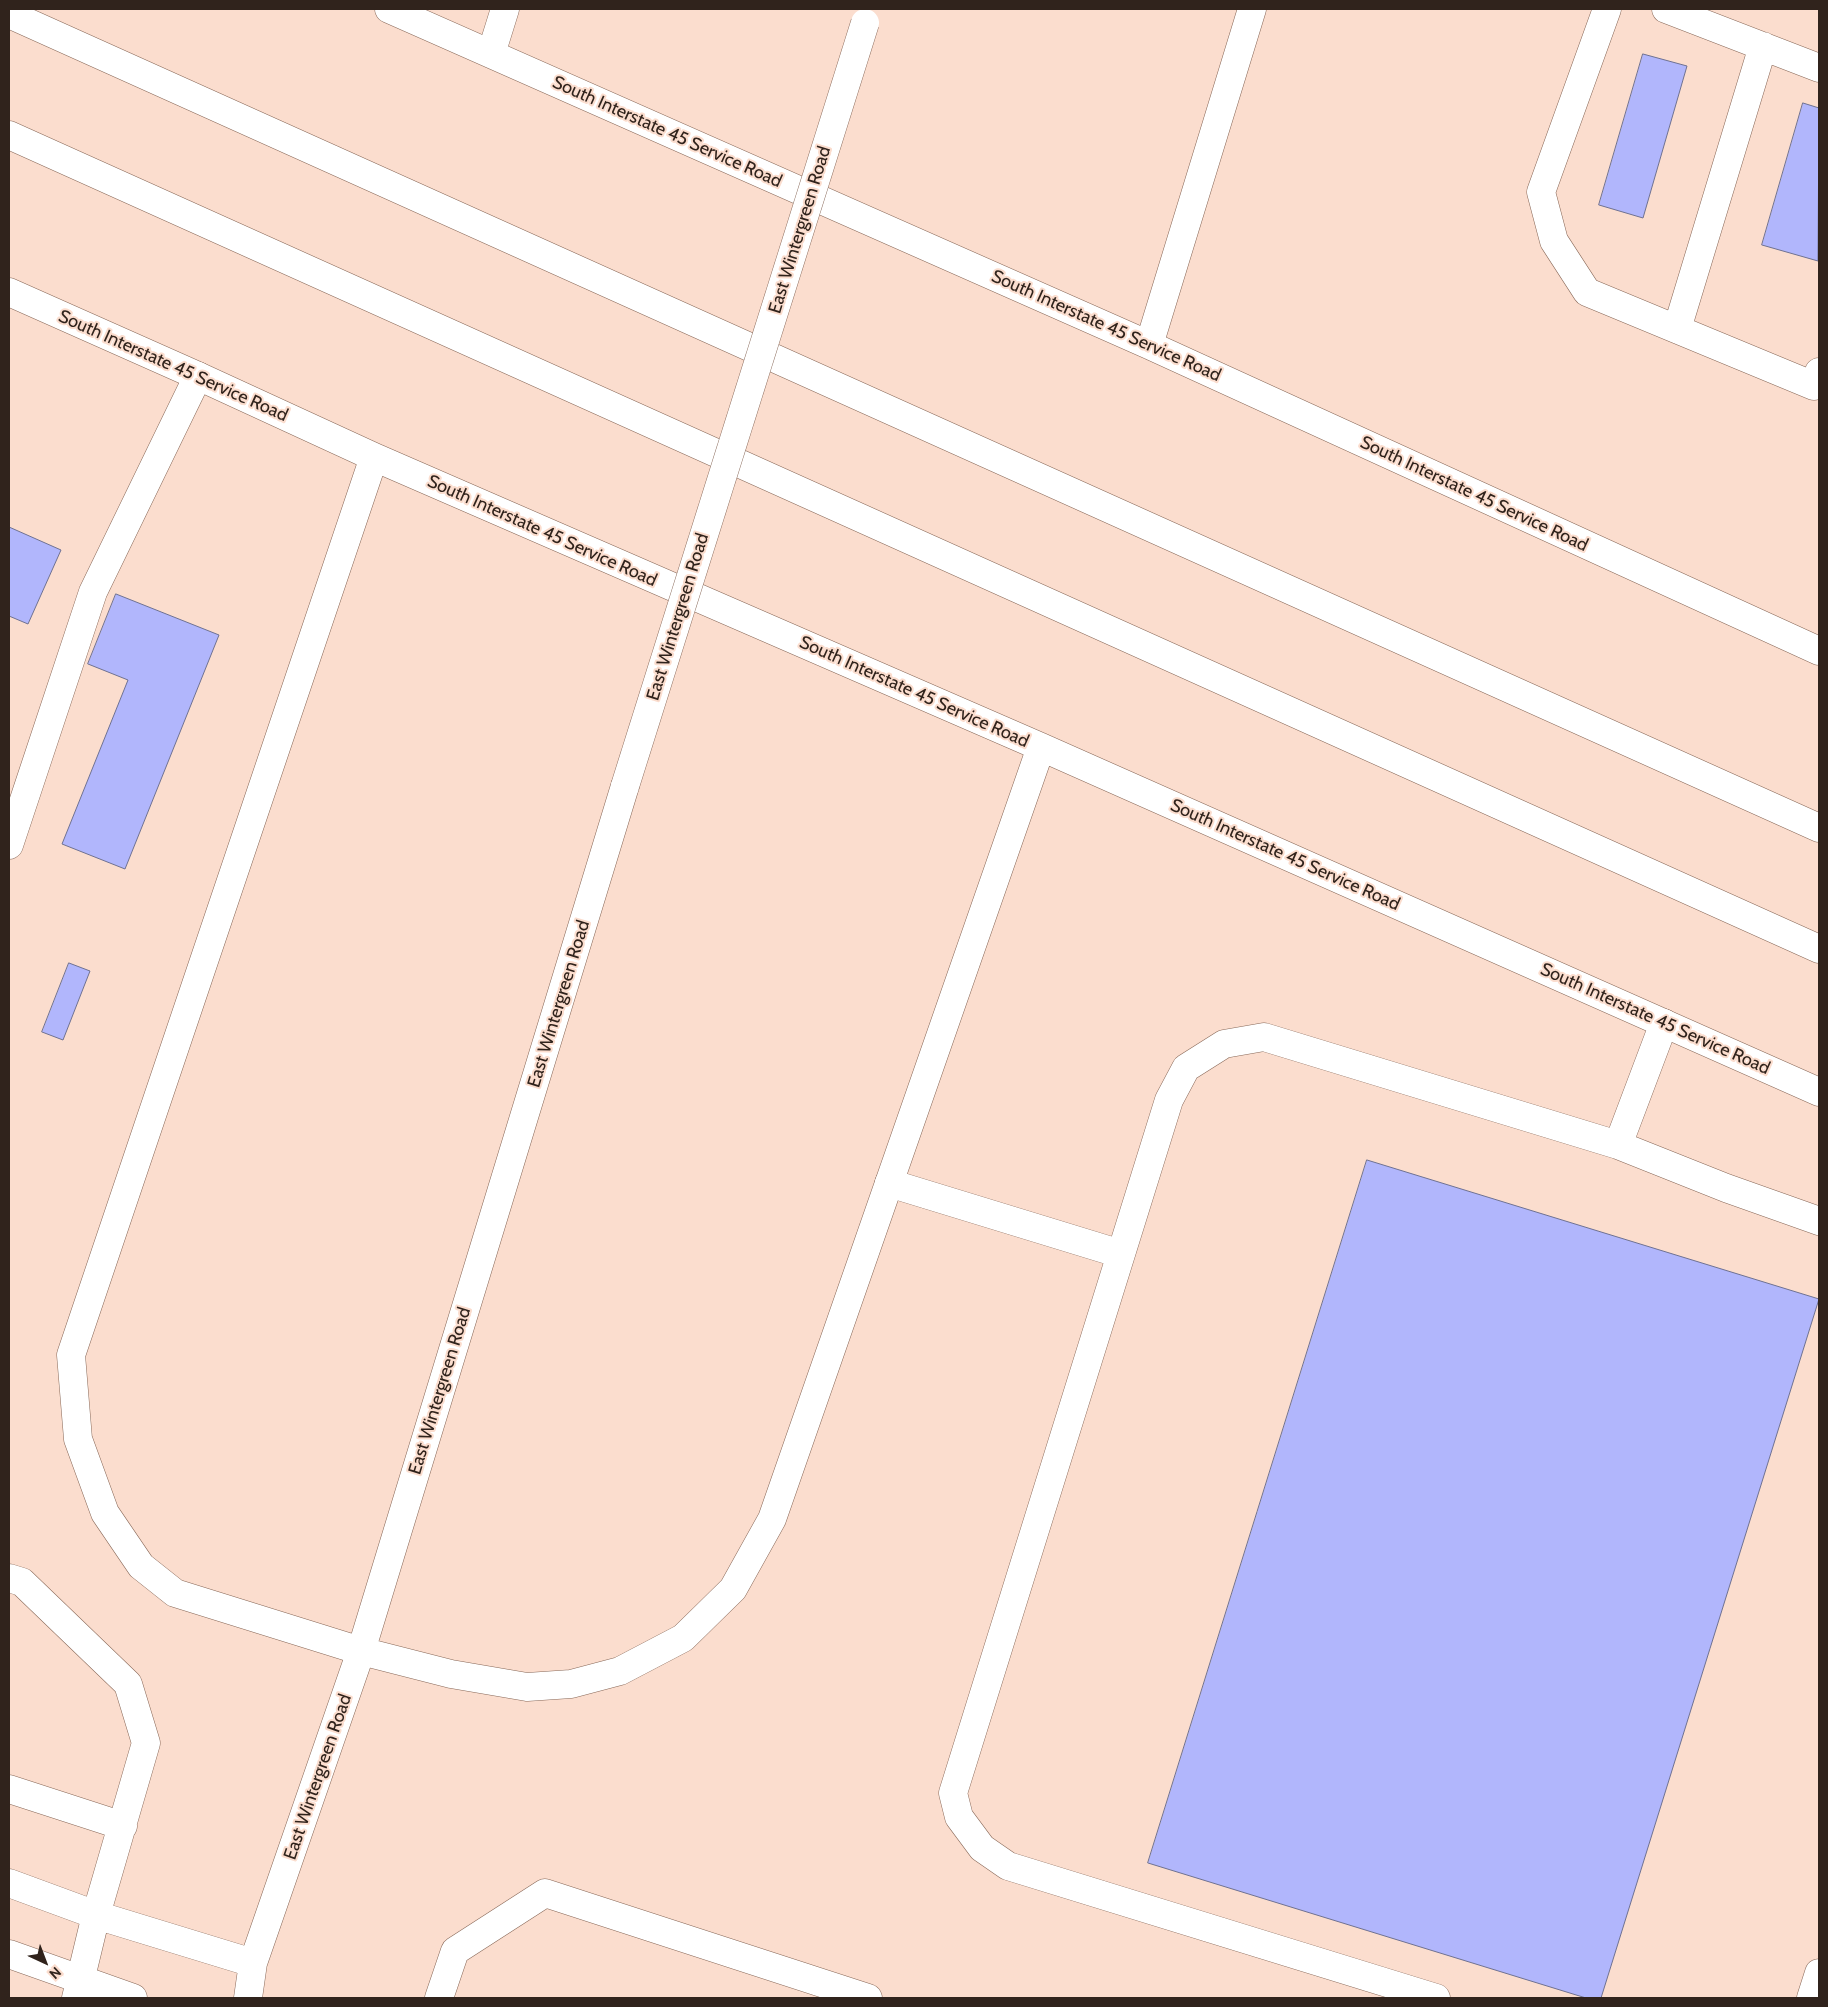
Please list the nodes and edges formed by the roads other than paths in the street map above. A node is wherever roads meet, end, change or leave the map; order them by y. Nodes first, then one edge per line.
1 (31, 9) edge
2 (389, 9) edge
3 (505, 9) edge
4 (1252, 9) edge
5 (1607, 9) edge
6 (1666, 9) edge
7 (9, 14) edge
8 (867, 16) edge
9 (69, 41) junction
10 (1763, 46) junction
11 (491, 54) junction
12 (1819, 68) edge
13 (9, 135) edge
14 (9, 292) edge
15 (1677, 329) junction
16 (1149, 345) junction
17 (1819, 372) edge
18 (198, 376) junction
19 (374, 457) junction
20 (1819, 651) edge
21 (1041, 747) junction
22 (1819, 828) edge
23 (9, 845) edge
24 (1819, 948) edge
25 (1664, 1023) junction
26 (1819, 1092) edge
27 (1618, 1145) junction
28 (889, 1184) junction
29 (1819, 1222) edge
30 (1121, 1254) junction
31 (9, 1578) edge
32 (361, 1651) junction
33 (9, 1789) edge
34 (123, 1826) junction
35 (9, 1883) edge
36 (96, 1915) junction
37 (9, 1954) edge
38 (253, 1963) junction
39 (1819, 1973) edge
40 (78, 1989) edge
41 (133, 1998) edge
42 (248, 1998) edge
43 (439, 1998) edge
44 (868, 1998) edge
45 (1436, 1998) edge
46 (1811, 1998) edge

1 - 9 main road
2 - 11 main road, South Interstate 45 Service Road
3 - 11 main road
4 - 16 main road
5 - 15 main road
6 - 10 main road
7 - 9 main road
8 - 32 main road, East Wintergreen Road, bridge
9 - 22 main road
10 - 12 main road
10 - 15 main road
11 - 16 main road, South Interstate 45 Service Road
13 - 24 main road
14 - 18 main road, South Interstate 45 Service Road
15 - 17 main road
16 - 20 main road, South Interstate 45 Service Road
18 - 19 main road, South Interstate 45 Service Road
18 - 23 main road
19 - 21 main road, South Interstate 45 Service Road
19 - 32 main road
21 - 25 main road, South Interstate 45 Service Road
21 - 28 main road
25 - 26 main road, South Interstate 45 Service Road
25 - 27 main road
27 - 29 main road
27 - 30 main road
28 - 30 main road
28 - 32 main road
30 - 45 main road
31 - 34 main road
32 - 38 main road, East Wintergreen Road
33 - 34 main road
34 - 36 main road
35 - 36 main road
36 - 38 main road
36 - 40 main road
37 - 40 main road
38 - 42 main road, East Wintergreen Road
39 - 46 main road
40 - 41 main road
43 - 44 main road

